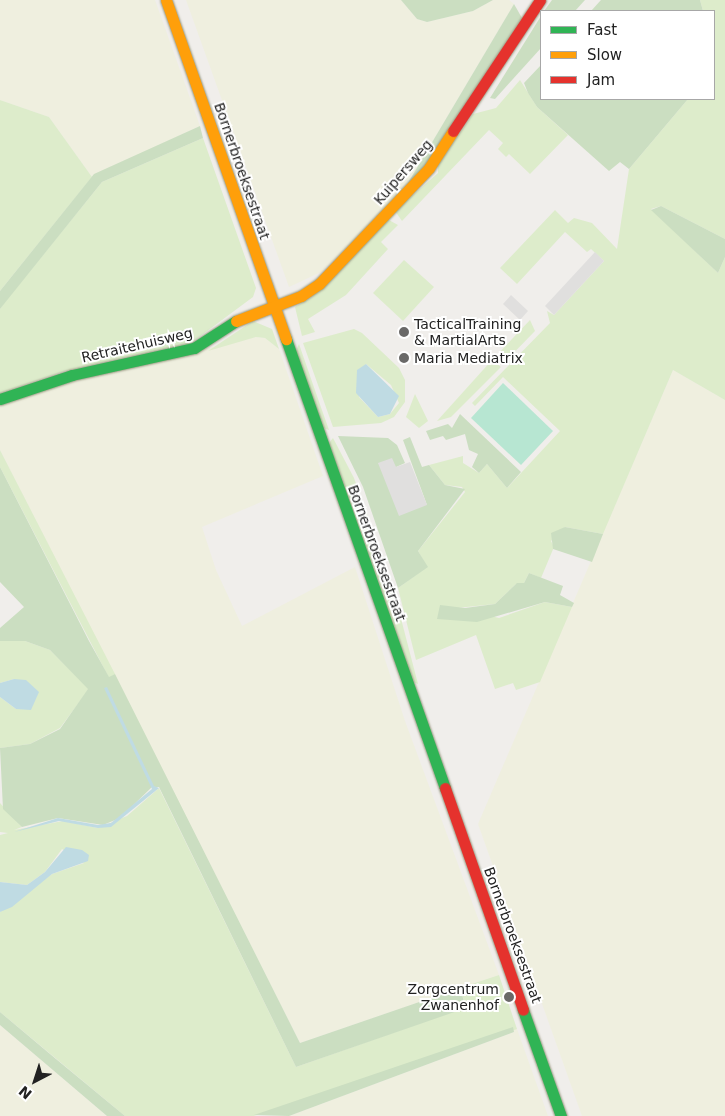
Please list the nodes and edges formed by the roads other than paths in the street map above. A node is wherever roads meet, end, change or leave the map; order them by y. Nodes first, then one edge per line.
1 (166, 0) edge
2 (540, 0) edge
3 (273, 306) junction
4 (0, 399) edge
5 (561, 1116) edge

1 - 3 main road, Bornerbroeksestraat
2 - 3 main road, Kuipersweg
3 - 4 main road, Retraitehuisweg
3 - 5 main road, Bornerbroeksestraat

